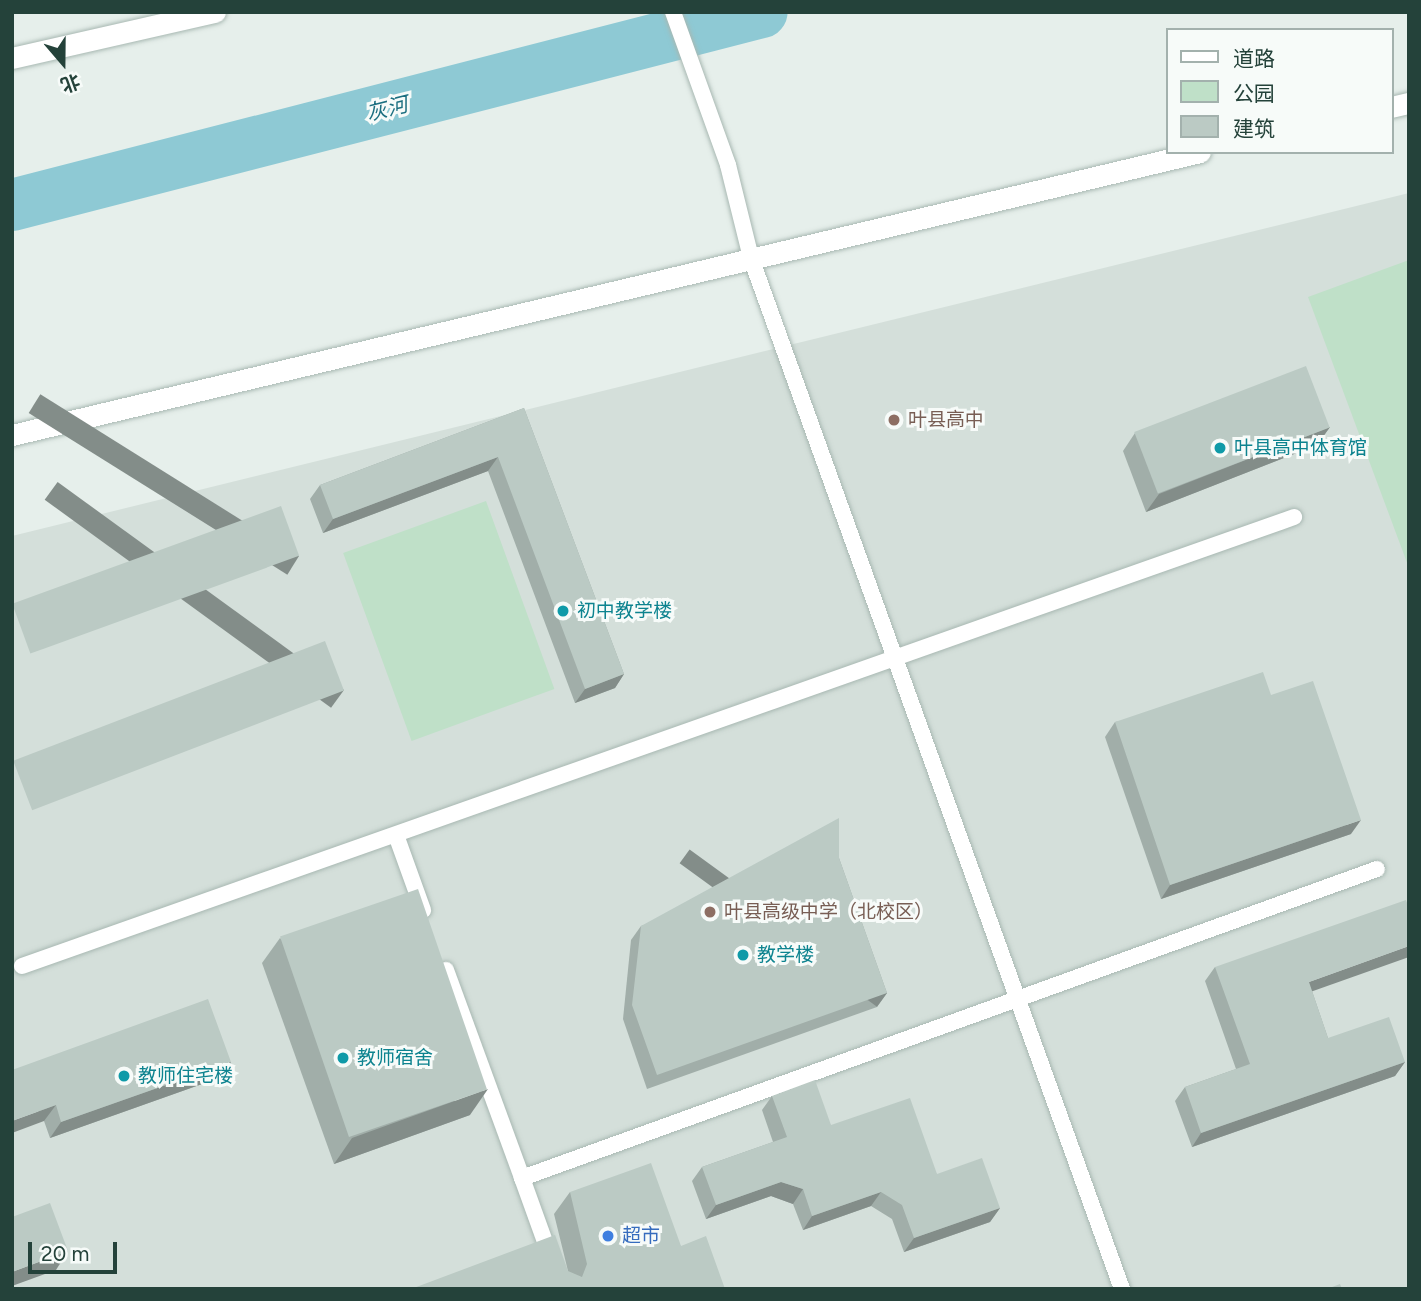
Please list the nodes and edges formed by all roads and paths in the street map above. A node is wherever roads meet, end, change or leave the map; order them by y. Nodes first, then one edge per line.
1 (215, 12) edge
2 (673, 12) edge
3 (12, 58) edge
4 (1192, 154) edge
5 (751, 258) junction
6 (12, 435) edge
7 (1294, 517) dead end
8 (896, 658) junction
9 (396, 835) junction
10 (1377, 869) dead end
11 (429, 924) edge
12 (438, 949) edge
13 (22, 967) dead end
14 (1018, 999) junction
15 (522, 1178) junction
16 (562, 1289) edge
17 (1122, 1289) edge

1 - 3 street
2 - 5 lane
4 - 5 street
5 - 6 street
5 - 8 lane
7 - 8 lane
8 - 9 lane
8 - 14 lane
9 - 11 lane
9 - 13 lane
10 - 14 lane
12 - 15 lane
14 - 15 lane
14 - 17 lane
15 - 16 lane

